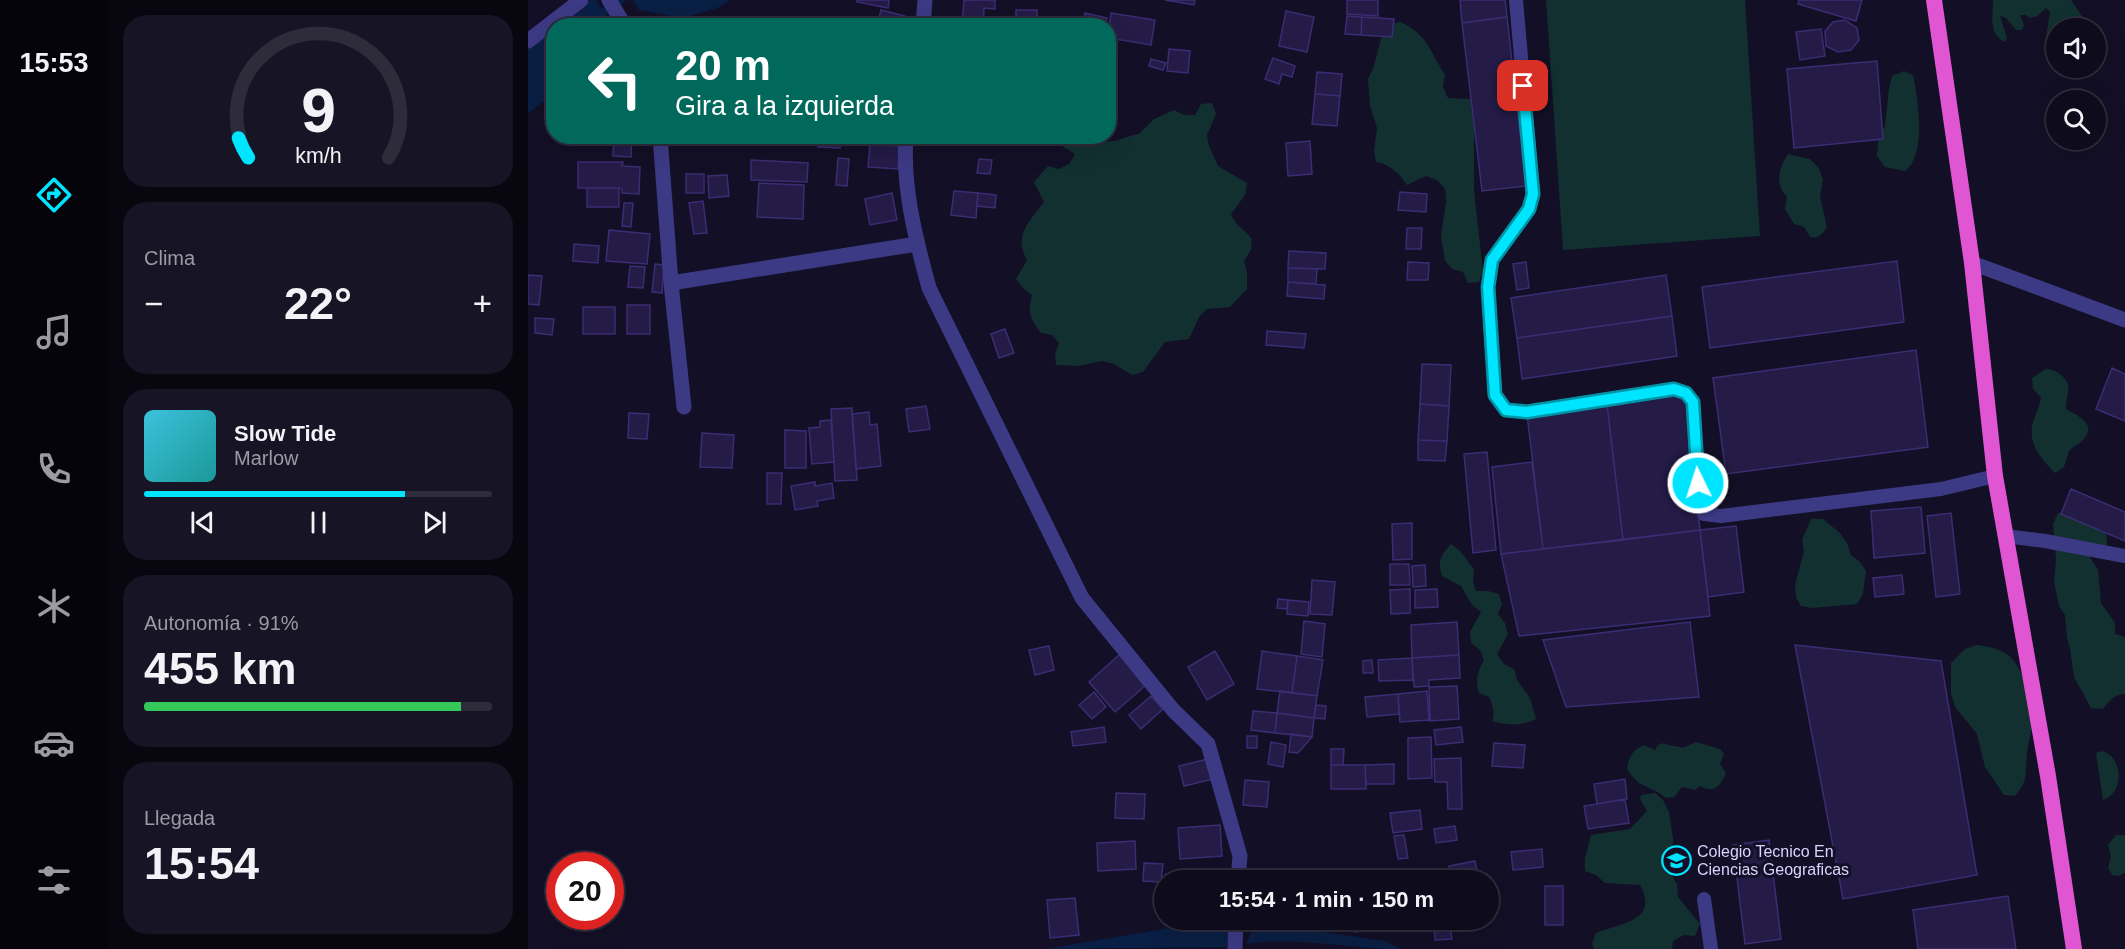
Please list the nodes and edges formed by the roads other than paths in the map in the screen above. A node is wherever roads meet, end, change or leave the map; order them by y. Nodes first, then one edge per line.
1 (581, 0) edge
2 (609, 0) edge
3 (926, 0) edge
4 (1516, 0) edge
5 (1934, 0) edge
6 (558, 18) edge
7 (620, 18) edge
8 (924, 18) edge
9 (546, 27) edge
10 (528, 41) edge
11 (661, 144) edge
12 (905, 144) edge
13 (917, 244) junction
14 (1972, 262) junction
15 (671, 283) junction
16 (2125, 320) edge
17 (684, 407) dead end
18 (1995, 477) junction
19 (2005, 536) junction
20 (2125, 556) edge
21 (1239, 870) edge
22 (1704, 899) dead end
23 (1236, 930) edge
24 (1235, 949) edge
25 (1711, 949) edge
26 (2074, 949) edge

1 - 6 street
2 - 7 street
3 - 8 street
4 - 18 lane
5 - 14 highway
9 - 10 street
11 - 15 street
12 - 13 street
13 - 15 street
13 - 21 street
14 - 16 street
14 - 18 highway
15 - 17 street
18 - 19 highway
19 - 20 lane
19 - 26 highway
22 - 25 lane
23 - 24 street

